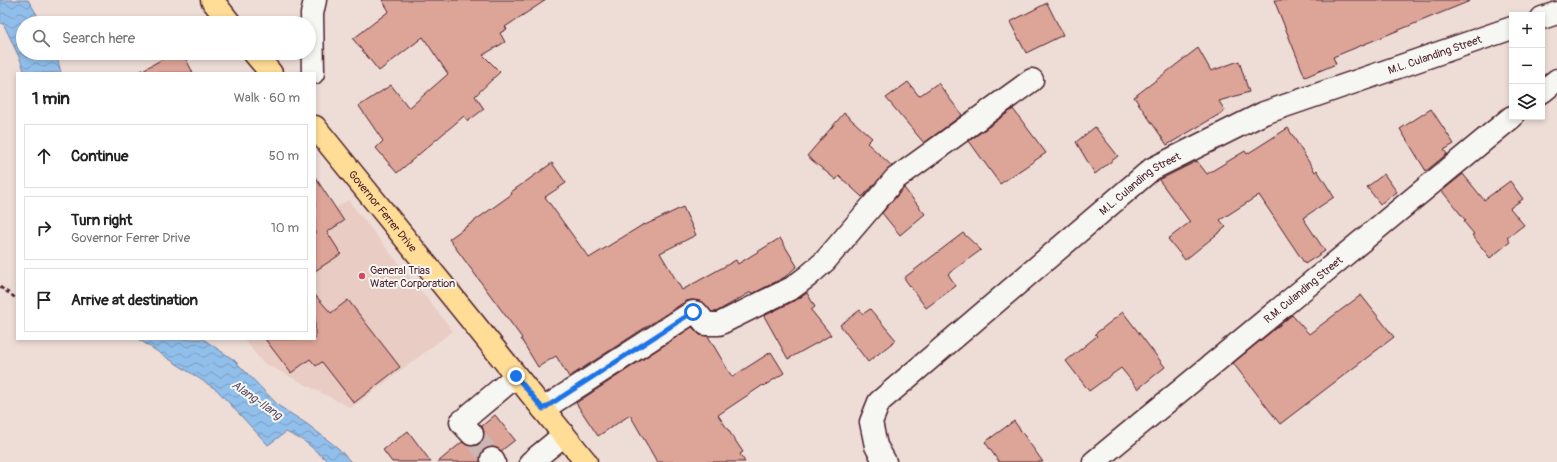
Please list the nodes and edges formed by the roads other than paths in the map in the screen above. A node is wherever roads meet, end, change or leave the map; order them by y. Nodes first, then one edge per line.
1 (212, 0) edge
2 (316, 0) edge
3 (1557, 12) edge
4 (225, 16) edge
5 (312, 16) edge
6 (1545, 17) edge
7 (1509, 29) edge
8 (260, 60) edge
9 (313, 60) edge
10 (270, 72) edge
11 (313, 72) edge
12 (1032, 80) dead end
13 (1557, 80) edge
14 (1545, 90) edge
15 (1509, 119) edge
16 (316, 128) edge
17 (516, 376) junction
18 (543, 409) junction
19 (472, 434) tunnel mouth
20 (564, 435) junction
21 (531, 462) edge
22 (586, 462) edge
23 (885, 462) edge
24 (1094, 462) edge

1 - 4 main road
2 - 5 street
3 - 6 street
7 - 23 street, M.L. Culanding Street
8 - 10 main road
9 - 11 street
12 - 18 street
13 - 14 street
15 - 24 street, R.M. Culanding Street
16 - 17 main road, Governor Ferrer Drive
17 - 18 main road, Governor Ferrer Drive
17 - 19 street
18 - 20 main road, Governor Ferrer Drive
20 - 21 street
20 - 22 main road, Governor Ferrer Drive

